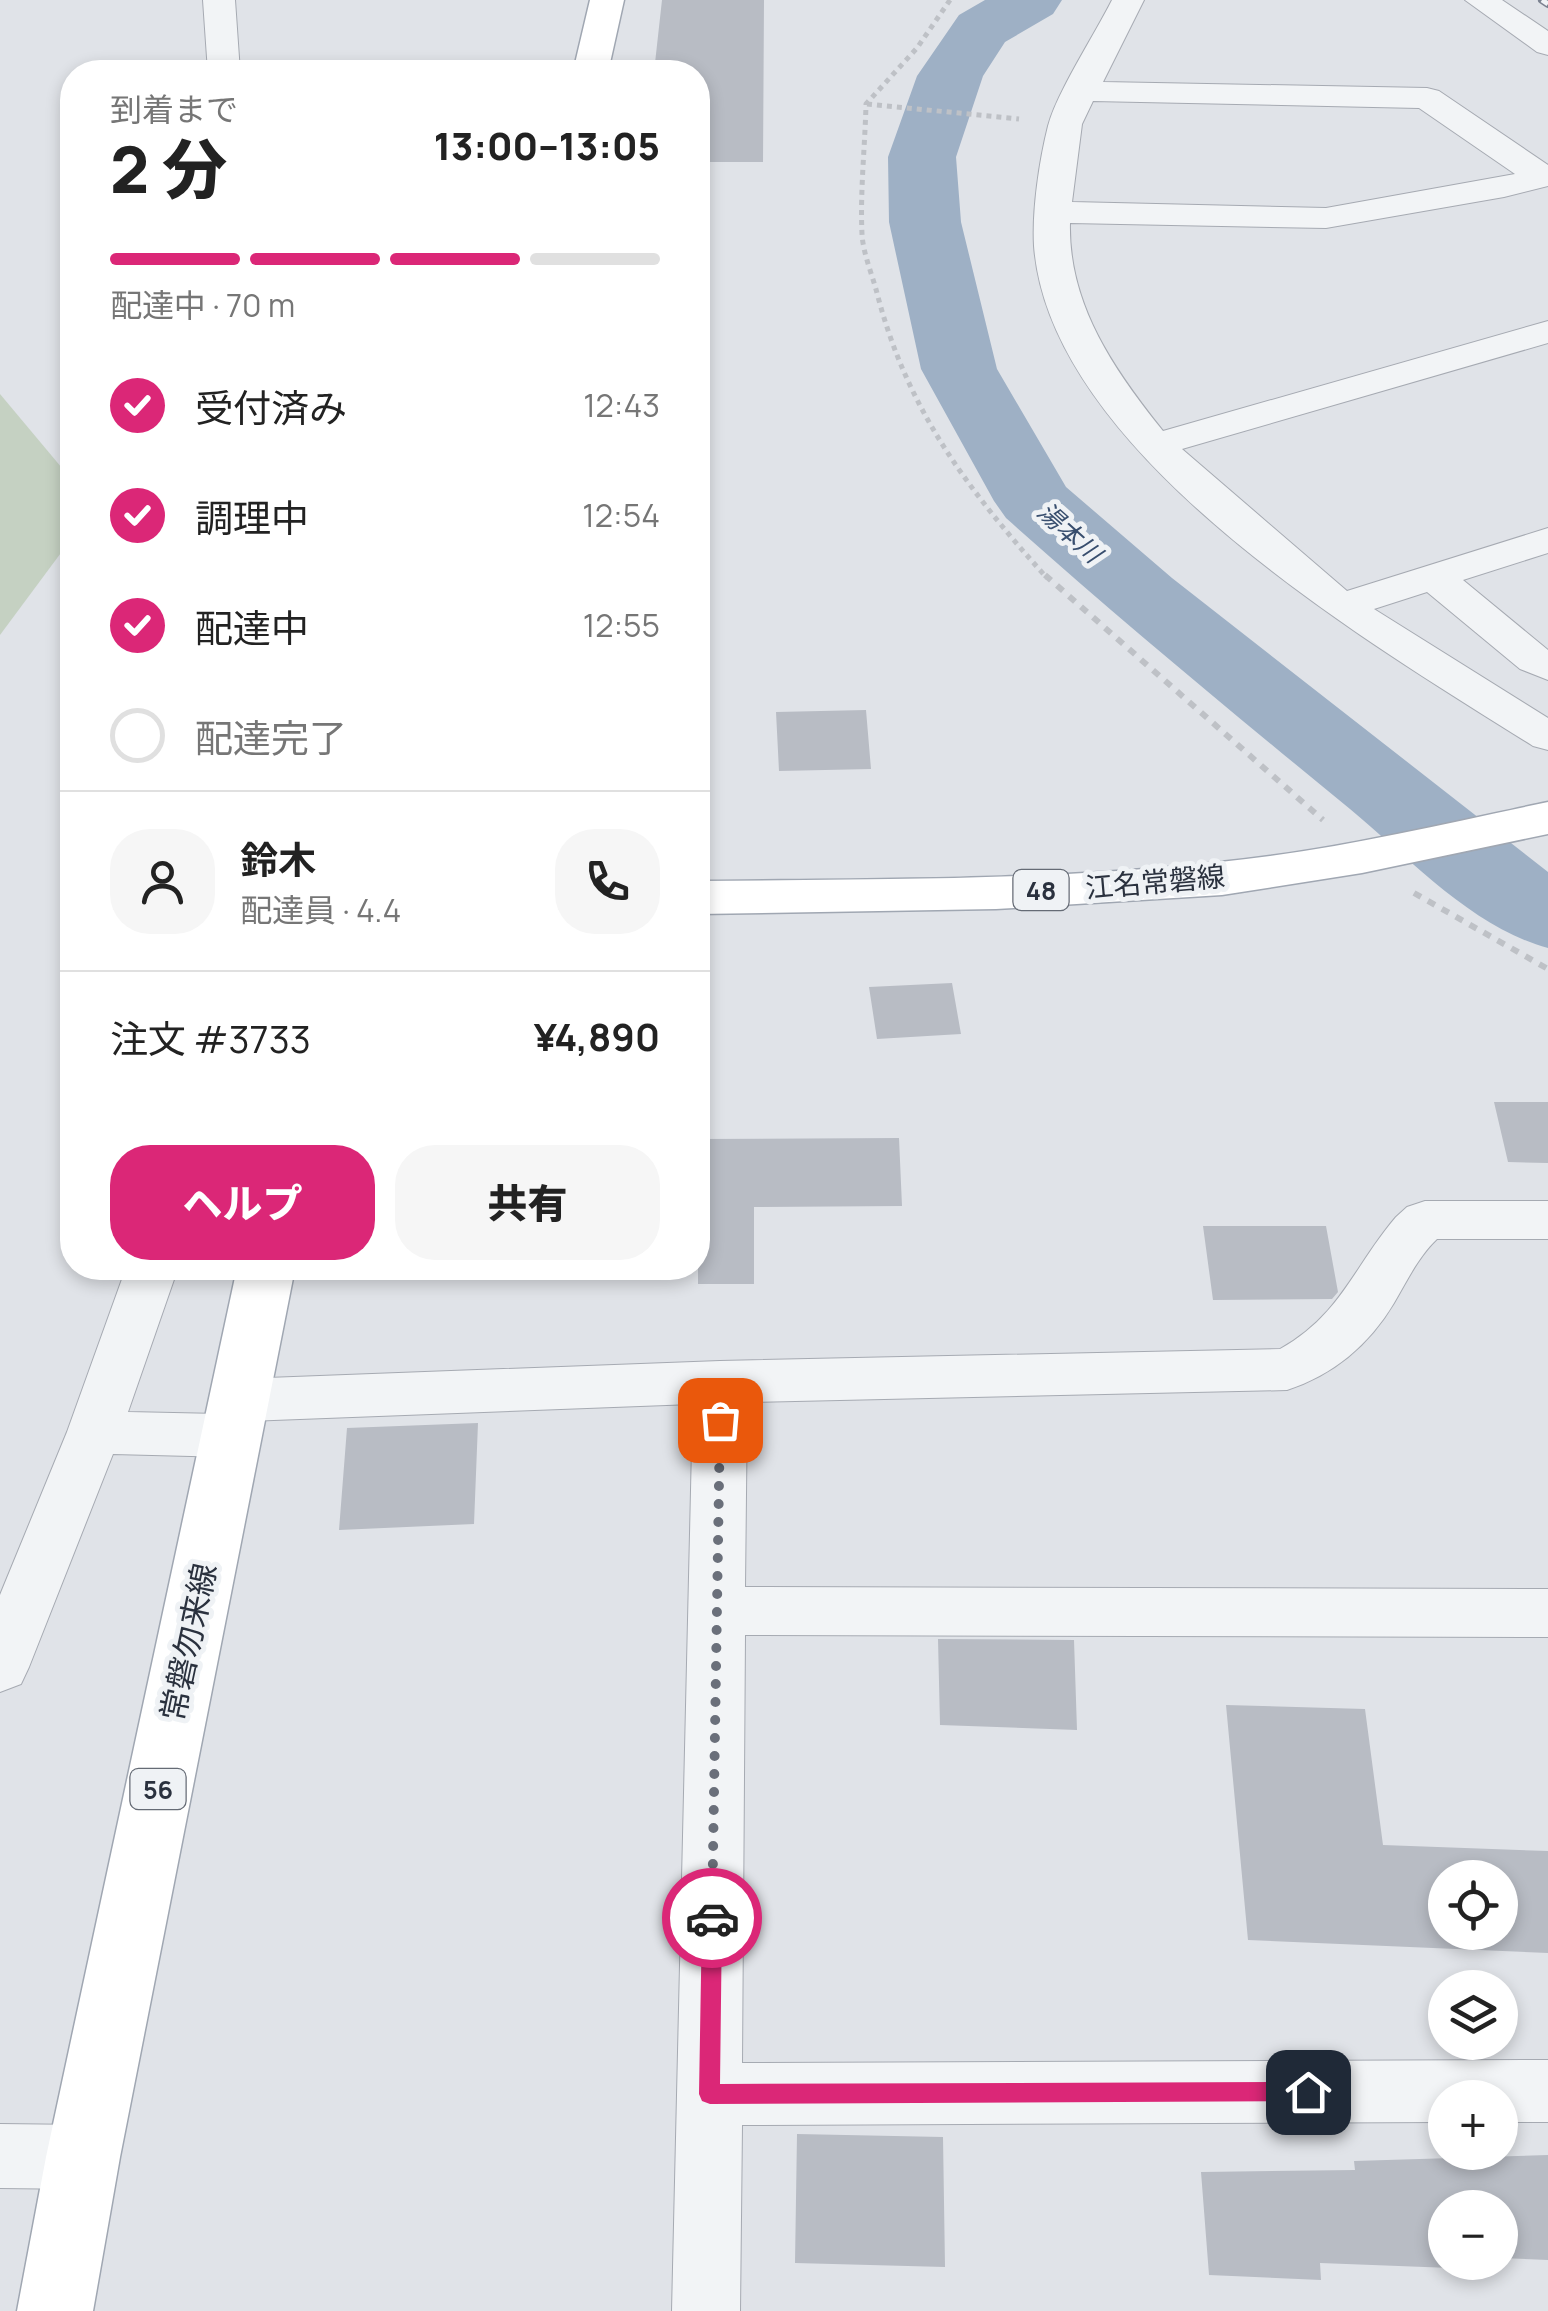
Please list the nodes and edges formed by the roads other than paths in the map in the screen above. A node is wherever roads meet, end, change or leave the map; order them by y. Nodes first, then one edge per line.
1 (219, 0) edge
2 (607, 0) edge
3 (1128, 0) edge
4 (1481, 0) edge
5 (1548, 45) edge
6 (223, 60) edge
7 (594, 60) edge
8 (1079, 91) junction
9 (1545, 176) edge
10 (1053, 212) junction
11 (1548, 332) edge
12 (1156, 445) junction
13 (1548, 540) edge
14 (1434, 577) junction
15 (1341, 606) junction
16 (1548, 667) edge
17 (1548, 737) edge
18 (1548, 818) edge
19 (710, 898) edge
20 (1548, 1220) edge
21 (148, 1280) edge
22 (263, 1280) edge
23 (720, 1382) junction
24 (234, 1418) junction
25 (94, 1432) junction
26 (716, 1610) junction
27 (1548, 1613) edge
28 (0, 1667) edge
29 (1548, 2090) edge
30 (710, 2094) junction
31 (0, 2156) edge
32 (83, 2157) junction
33 (55, 2311) edge
34 (706, 2311) edge

1 - 6 street
2 - 7 main road
3 - 8 street
4 - 5 street
8 - 9 street
8 - 10 street
9 - 10 street
10 - 12 street
11 - 12 street
12 - 15 street
13 - 14 street
14 - 15 street
14 - 16 street
15 - 17 street
18 - 19 main road, 江名常磐線 / 48
20 - 23 street
21 - 25 street
22 - 24 main road, 常磐勿来線 / 56
23 - 24 street
23 - 26 street
24 - 25 street
24 - 32 main road, 常磐勿来線 / 56
25 - 28 street
26 - 27 street
26 - 30 street
29 - 30 street
30 - 34 street
31 - 32 street
32 - 33 main road, 常磐勿来線 / 56

